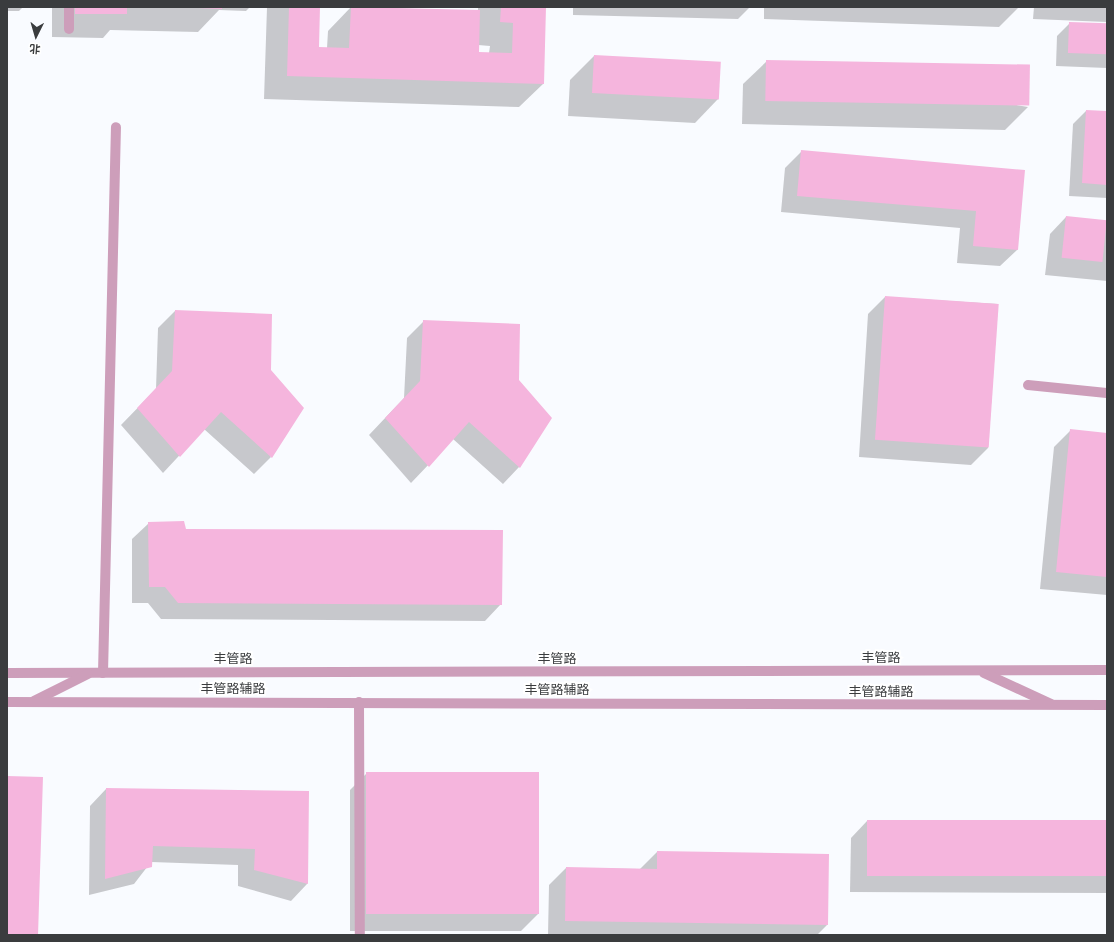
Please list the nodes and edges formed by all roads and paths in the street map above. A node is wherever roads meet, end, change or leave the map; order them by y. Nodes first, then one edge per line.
1 (69, 7) edge
2 (69, 29) dead end
3 (116, 127) dead end
4 (1028, 385) dead end
5 (1107, 394) edge
6 (1107, 670) edge
7 (981, 671) junction
8 (7, 673) edge
9 (91, 673) junction
10 (103, 673) junction
11 (7, 702) edge
12 (32, 702) junction
13 (359, 702) junction
14 (1107, 705) edge
15 (1055, 706) junction
16 (360, 935) edge

1 - 2 street
3 - 10 street
4 - 5 street
6 - 7 street, 丰管路
7 - 10 street, 丰管路
7 - 15 street
8 - 9 street, 丰管路
9 - 10 street, 丰管路
9 - 12 street
11 - 12 street, 丰管路辅路
12 - 13 street, 丰管路辅路
13 - 15 street, 丰管路辅路
13 - 16 street
14 - 15 street, 丰管路辅路

